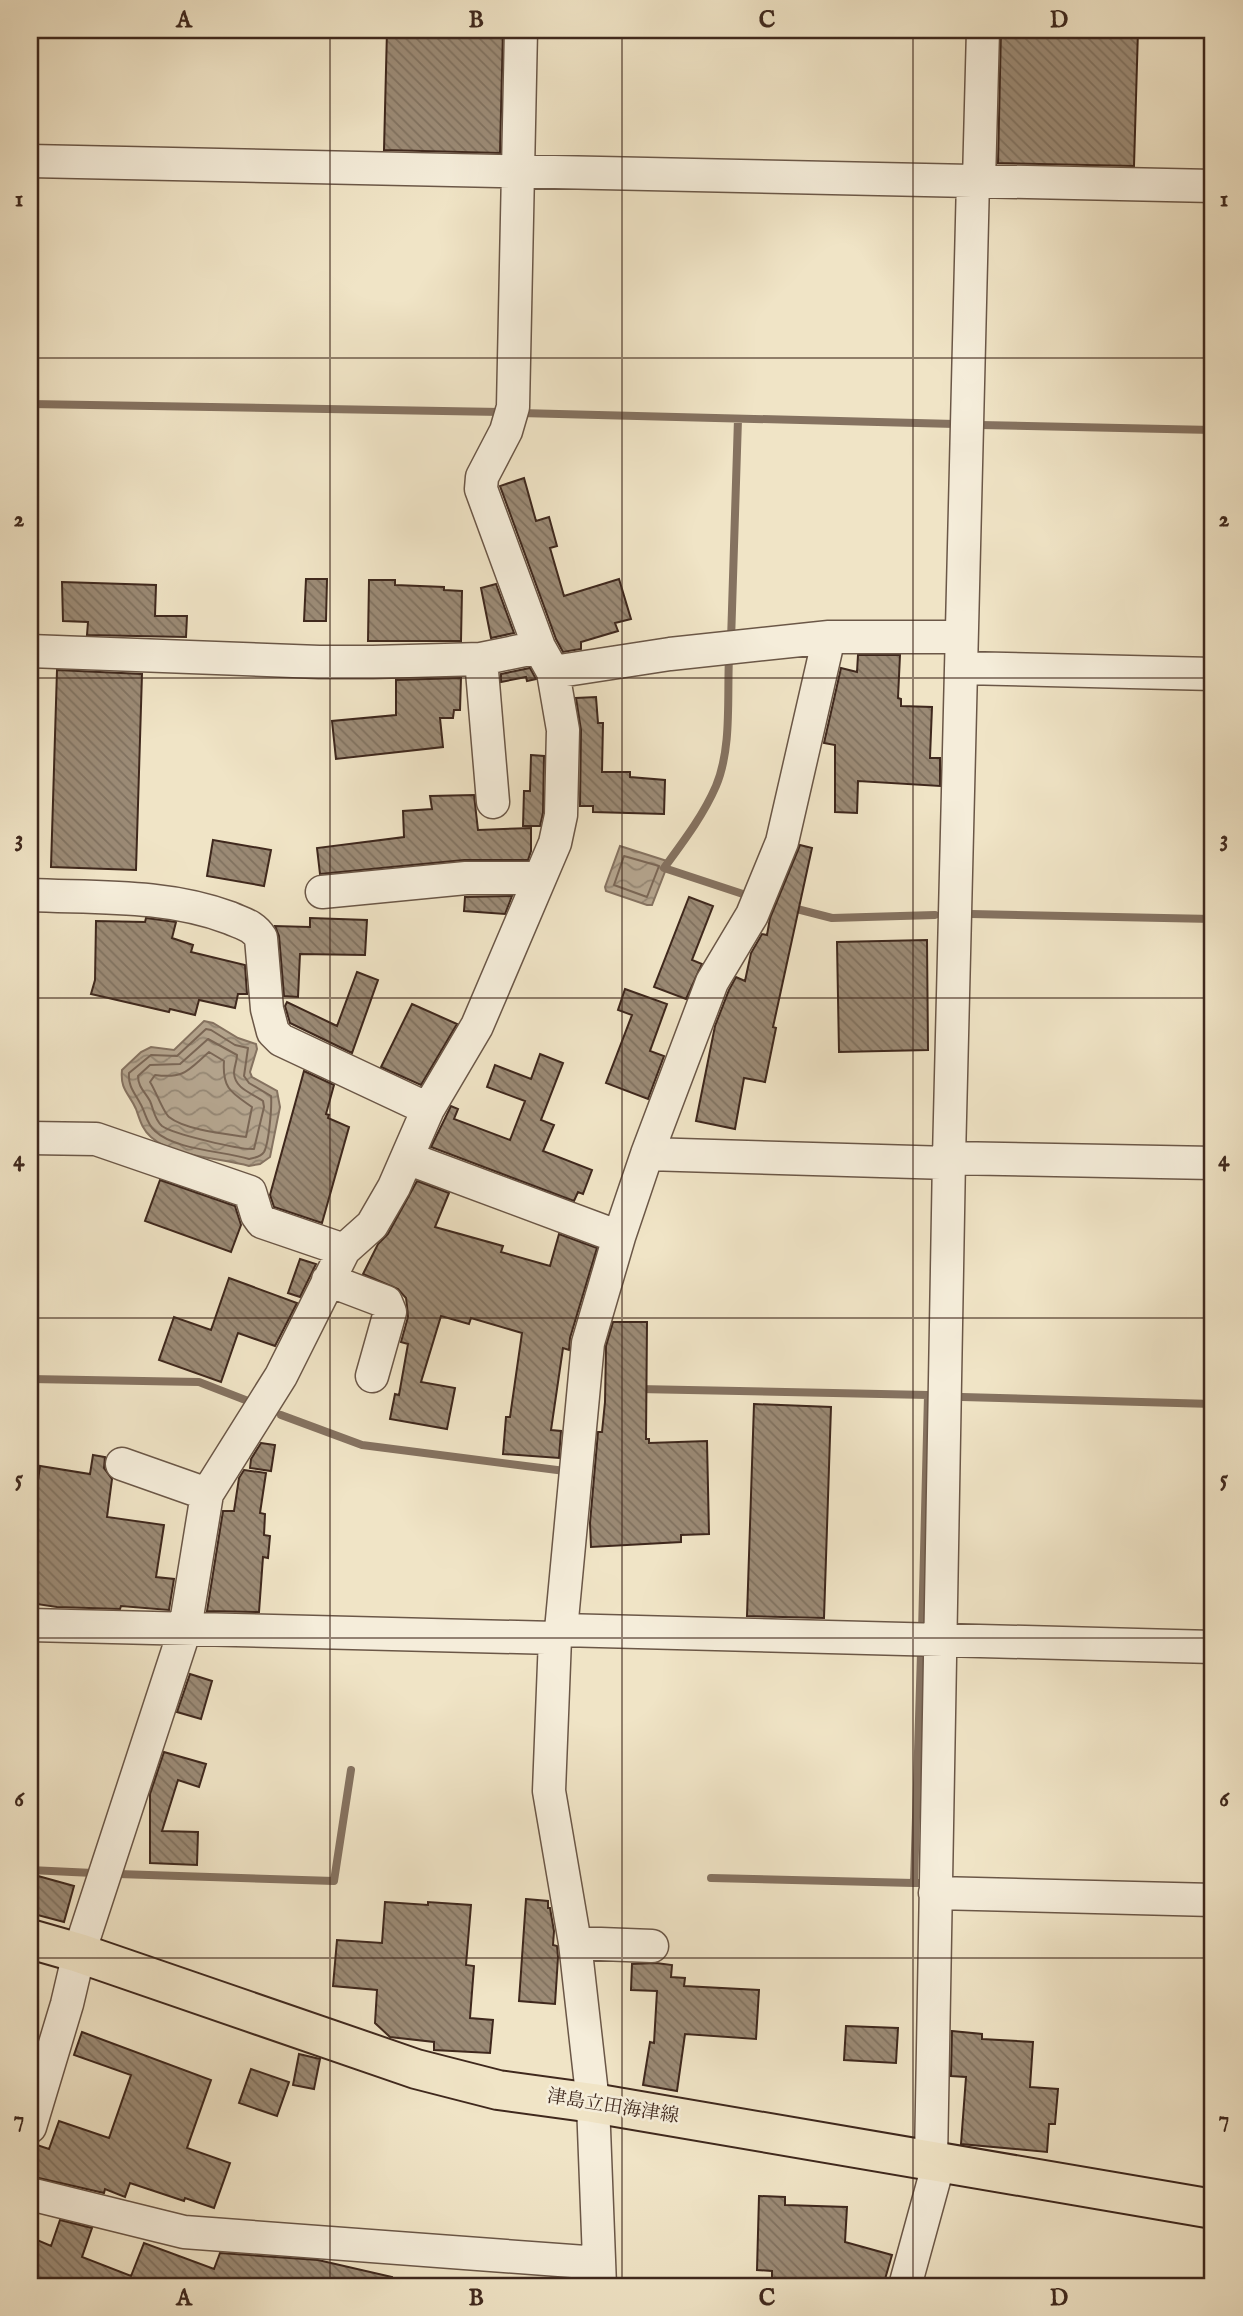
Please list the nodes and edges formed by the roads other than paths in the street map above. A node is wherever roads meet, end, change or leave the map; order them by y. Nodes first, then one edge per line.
1 (522, 30) edge
2 (983, 30) edge
3 (30, 161) edge
4 (519, 171) junction
5 (976, 180) junction
6 (1213, 186) edge
7 (829, 637) junction
8 (961, 637) junction
9 (30, 651) edge
10 (481, 659) junction
11 (546, 659) junction
12 (961, 668) junction
13 (1213, 674) edge
14 (494, 802) dead end
15 (540, 878) junction
16 (322, 892) dead end
17 (30, 895) edge
18 (428, 1110) junction
19 (30, 1138) edge
20 (647, 1154) junction
21 (407, 1158) junction
22 (949, 1161) junction
23 (1213, 1163) edge
24 (619, 1237) junction
25 (344, 1250) junction
26 (328, 1280) junction
27 (372, 1376) dead end
28 (122, 1464) dead end
29 (207, 1494) junction
30 (30, 1625) edge
31 (185, 1629) junction
32 (558, 1634) junction
33 (939, 1640) junction
34 (1213, 1647) edge
35 (935, 1893) junction
36 (1213, 1899) edge
37 (30, 1939) edge
38 (575, 1943) junction
39 (652, 1946) dead end
40 (79, 1953) junction
41 (593, 2103) junction
42 (30, 2127) edge
43 (935, 2161) junction
44 (30, 2194) edge
45 (1213, 2209) edge
46 (600, 2274) edge
47 (905, 2286) edge

1 - 4 street
2 - 5 street
3 - 4 street
4 - 5 street
4 - 11 street
5 - 6 street
5 - 8 street
7 - 8 street
7 - 11 street
7 - 20 street
8 - 12 street
9 - 10 street
10 - 11 street
10 - 14 street
11 - 15 street
12 - 13 street
12 - 22 street
15 - 16 street
15 - 18 street
17 - 18 street
18 - 21 street
19 - 25 street
20 - 22 street
20 - 24 street
21 - 24 street
21 - 25 street
22 - 23 street
22 - 33 street
24 - 32 street
25 - 26 street
26 - 27 street
26 - 29 street
28 - 29 street
29 - 31 street
30 - 31 street
31 - 32 street
31 - 40 street
32 - 33 street
32 - 38 street
33 - 34 street
33 - 35 street
35 - 36 street
35 - 43 street
37 - 40 main road, 津島立田海津線
38 - 39 street
38 - 41 street
40 - 41 main road, 津島立田海津線
40 - 42 street
41 - 43 main road, 津島立田海津線
41 - 46 street
43 - 45 main road, 津島立田海津線
43 - 47 street
44 - 46 street

